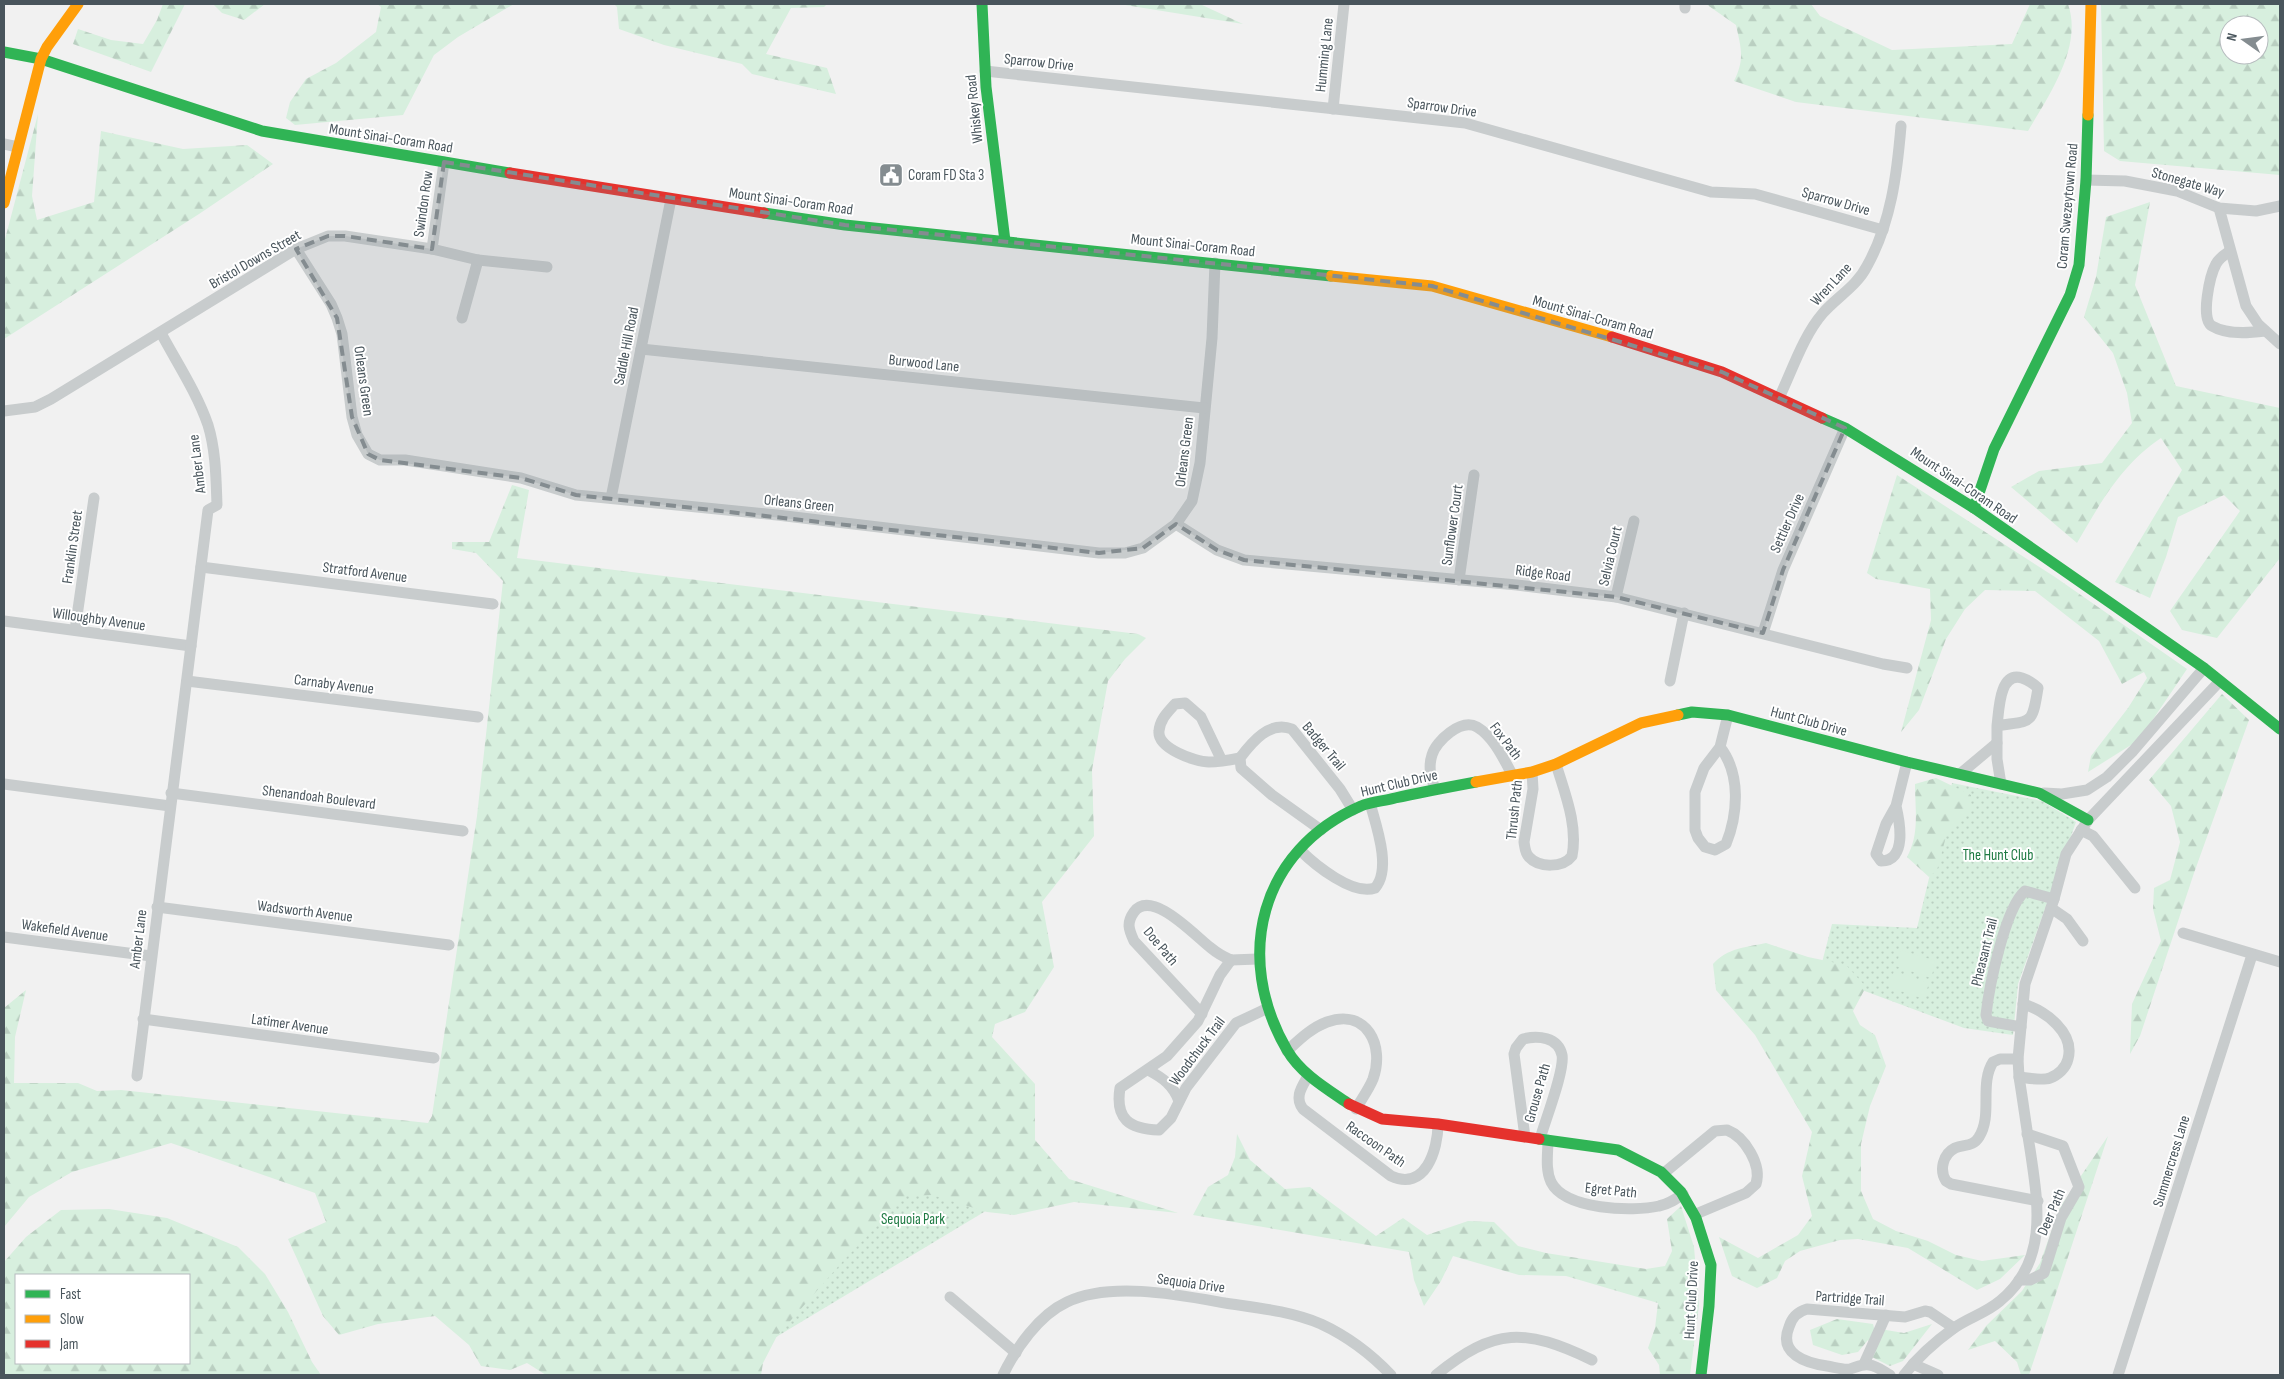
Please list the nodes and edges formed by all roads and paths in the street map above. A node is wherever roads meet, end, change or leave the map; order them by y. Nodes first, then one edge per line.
1 (78, 4) edge
2 (982, 4) edge
3 (1344, 4) edge
4 (2092, 4) edge
5 (4, 52) edge
6 (41, 59) junction
7 (985, 71) junction
8 (1333, 109) junction
9 (1901, 126) dead end
10 (4, 144) edge
11 (18, 147) junction
12 (444, 162) junction
13 (2086, 180) junction
14 (671, 199) junction
15 (4, 203) edge
16 (2280, 206) edge
17 (2219, 208) junction
18 (1883, 230) junction
19 (1005, 241) junction
20 (296, 249) junction
21 (432, 249) junction
22 (2230, 251) junction
23 (478, 260) junction
24 (1215, 263) junction
25 (547, 267) dead end
26 (462, 318) dead end
27 (2265, 331) junction
28 (160, 332) junction
29 (2280, 344) edge
30 (641, 349) junction
31 (1779, 398) junction
32 (1204, 408) junction
33 (4, 411) edge
34 (1845, 428) junction
35 (1474, 475) dead end
36 (94, 498) dead end
37 (611, 498) junction
38 (1974, 508) junction
39 (1634, 521) dead end
40 (1176, 524) junction
41 (201, 567) junction
42 (1459, 580) junction
43 (1616, 597) junction
44 (493, 604) dead end
45 (1684, 613) junction
46 (4, 622) edge
47 (75, 630) junction
48 (1763, 633) junction
49 (190, 646) junction
50 (1907, 668) dead end
51 (2204, 668) junction
52 (187, 681) junction
53 (1670, 681) dead end
54 (2220, 681) junction
55 (1728, 716) junction
56 (478, 717) dead end
57 (1997, 726) junction
58 (2280, 729) edge
59 (1997, 743) junction
60 (1720, 747) junction
61 (1240, 758) junction
62 (1222, 761) junction
63 (1907, 762) junction
64 (1556, 764) junction
65 (1532, 772) junction
66 (1960, 774) junction
67 (1513, 776) junction
68 (4, 784) edge
69 (2001, 784) junction
70 (2091, 788) junction
71 (1435, 789) junction
72 (172, 793) junction
73 (2039, 793) junction
74 (1370, 803) junction
75 (2104, 805) junction
76 (170, 806) junction
77 (1896, 806) dead end
78 (1353, 810) junction
79 (2088, 820) junction
80 (1321, 830) junction
81 (2081, 830) junction
82 (463, 831) dead end
83 (1300, 850) junction
84 (2135, 888) dead end
85 (2052, 904) junction
86 (158, 907) junction
87 (2183, 933) dead end
88 (4, 936) edge
89 (2083, 941) dead end
90 (449, 945) dead end
91 (2252, 955) junction
92 (151, 956) junction
93 (1258, 959) junction
94 (1231, 960) junction
95 (2280, 962) edge
96 (2023, 1004) junction
97 (1268, 1008) junction
98 (1202, 1014) junction
99 (143, 1019) junction
100 (2021, 1027) junction
101 (1287, 1051) junction
102 (434, 1058) dead end
103 (2018, 1059) junction
104 (1148, 1070) junction
105 (137, 1076) dead end
106 (1308, 1076) junction
107 (2019, 1077) junction
108 (1180, 1101) junction
109 (1356, 1109) junction
110 (1438, 1124) junction
111 (2027, 1134) junction
112 (1525, 1137) junction
113 (1544, 1139) junction
114 (1664, 1173) junction
115 (1683, 1194) junction
116 (2038, 1201) junction
117 (1696, 1214) junction
118 (2019, 1280) junction
119 (950, 1297) dead end
120 (1886, 1315) junction
121 (1954, 1328) junction
122 (1016, 1353) junction
123 (1592, 1360) dead end
124 (1864, 1364) junction
125 (1912, 1364) junction
126 (1003, 1375) edge
127 (1391, 1375) edge
128 (1436, 1375) edge
129 (1701, 1375) edge
130 (1890, 1375) edge
131 (1904, 1375) edge
132 (1938, 1375) edge
133 (2118, 1375) edge

1 - 6 main road
2 - 7 main road, Whiskey Road
3 - 8 street, Humming Lane
4 - 13 main road, Coram Swezeytown Road
5 - 6 main road, Mount Sinai-Coram Road
6 - 11 main road
6 - 12 main road, Mount Sinai-Coram Road
7 - 8 street, Sparrow Drive
7 - 19 main road, Whiskey Road
8 - 18 street, Sparrow Drive
9 - 18 street, Wren Lane
10 - 11 street
11 - 15 main road
12 - 14 main road, Mount Sinai-Coram Road
12 - 21 street, Swindon Row
13 - 17 street, Stonegate Way
13 - 38 main road, Coram Swezeytown Road
14 - 19 main road, Mount Sinai-Coram Road
14 - 30 street, Saddle Hill Road
16 - 17 street, Stonegate Way
17 - 22 street
18 - 31 street, Wren Lane
19 - 24 main road, Mount Sinai-Coram Road
20 - 21 street, Bristol Downs Street
20 - 28 street, Bristol Downs Street
20 - 37 street, Orleans Green
21 - 23 street, Bristol Downs Street
22 - 27 street
22 - 27 street
23 - 25 street, Bristol Downs Street
23 - 26 street
24 - 31 main road, Mount Sinai-Coram Road
24 - 32 street, Orleans Green
27 - 29 street
28 - 33 street, Bristol Downs Street
28 - 41 street, Amber Lane
30 - 32 street, Burwood Lane
30 - 37 street, Saddle Hill Road
31 - 34 main road, Mount Sinai-Coram Road
32 - 40 street, Orleans Green
34 - 38 main road, Mount Sinai-Coram Road
34 - 48 street, Settler Drive
35 - 42 street, Sunflower Court
36 - 47 street, Franklin Street
37 - 40 street, Orleans Green
38 - 51 main road, Mount Sinai-Coram Road
39 - 43 street, Selvia Court
40 - 42 street, Ridge Road
41 - 44 street, Stratford Avenue
41 - 49 street, Amber Lane
42 - 43 street, Ridge Road
43 - 45 street, Ridge Road
45 - 48 street, Ridge Road
45 - 53 street
46 - 47 street, Willoughby Avenue
47 - 49 street, Willoughby Avenue
48 - 50 street, Ridge Road
49 - 52 street, Amber Lane
51 - 54 main road, Mount Sinai-Coram Road
51 - 70 street, Hunt Club Drive
52 - 56 street, Carnaby Avenue
52 - 72 street, Amber Lane
54 - 58 main road, Mount Sinai-Coram Road
54 - 75 street
55 - 60 street
55 - 63 main road, Hunt Club Drive
55 - 64 main road, Hunt Club Drive
57 - 57 street
57 - 59 street
59 - 66 street
59 - 69 street
60 - 60 street
61 - 62 street
61 - 78 street, Badger Trail
61 - 80 street
62 - 62 street
63 - 66 main road, Hunt Club Drive
63 - 77 street
64 - 65 main road, Hunt Club Drive
64 - 65 street, Thrush Path
65 - 67 main road, Hunt Club Drive
66 - 69 main road, Hunt Club Drive
67 - 71 main road, Hunt Club Drive
67 - 71 street, Fox Path
68 - 76 street
69 - 73 main road, Hunt Club Drive
70 - 73 street, Hunt Club Drive
70 - 75 street
71 - 74 main road, Hunt Club Drive
72 - 76 street, Amber Lane
72 - 82 street, Shenandoah Boulevard
73 - 79 main road, Hunt Club Drive
74 - 78 main road, Hunt Club Drive
74 - 83 street
75 - 79 street
76 - 86 street, Amber Lane
78 - 80 main road, Hunt Club Drive
79 - 81 street
80 - 83 main road, Hunt Club Drive
81 - 84 street
81 - 85 street
83 - 93 main road, Hunt Club Drive
85 - 89 street
85 - 96 street
85 - 100 street, Pheasant Trail
86 - 90 street, Wadsworth Avenue
86 - 92 street, Amber Lane
87 - 91 street
88 - 92 street, Wakefield Avenue
91 - 95 street
91 - 133 street, Summercress Lane
92 - 99 street, Amber Lane
93 - 94 street
93 - 97 main road, Hunt Club Drive
94 - 98 street, Woodchuck Trail
94 - 98 street, Doe Path
96 - 100 street
96 - 107 street
97 - 101 main road, Hunt Club Drive
97 - 108 street, Woodchuck Trail
98 - 104 street, Woodchuck Trail
99 - 102 street, Latimer Avenue
99 - 105 street, Amber Lane
100 - 103 street
101 - 106 main road, Hunt Club Drive
101 - 109 street
103 - 107 street
103 - 116 street
104 - 108 street, Woodchuck Trail
104 - 108 street, Woodchuck Trail
106 - 109 main road, Hunt Club Drive
106 - 110 street, Raccoon Path
107 - 111 street
109 - 110 main road, Hunt Club Drive
110 - 112 main road, Hunt Club Drive
111 - 116 street
111 - 118 street, Deer Path
112 - 113 main road, Hunt Club Drive
112 - 113 street, Grouse Path
113 - 114 main road, Hunt Club Drive
113 - 115 street, Egret Path
114 - 115 main road, Hunt Club Drive
114 - 117 street
115 - 117 main road, Hunt Club Drive
116 - 118 street
117 - 129 main road, Hunt Club Drive
118 - 121 street
119 - 122 street
120 - 121 street, Partridge Trail
120 - 124 street
120 - 124 street, Partridge Trail
121 - 125 street
122 - 126 street, Sequoia Drive
122 - 127 street, Sequoia Drive
123 - 128 street
124 - 130 street
125 - 131 street
125 - 132 street

